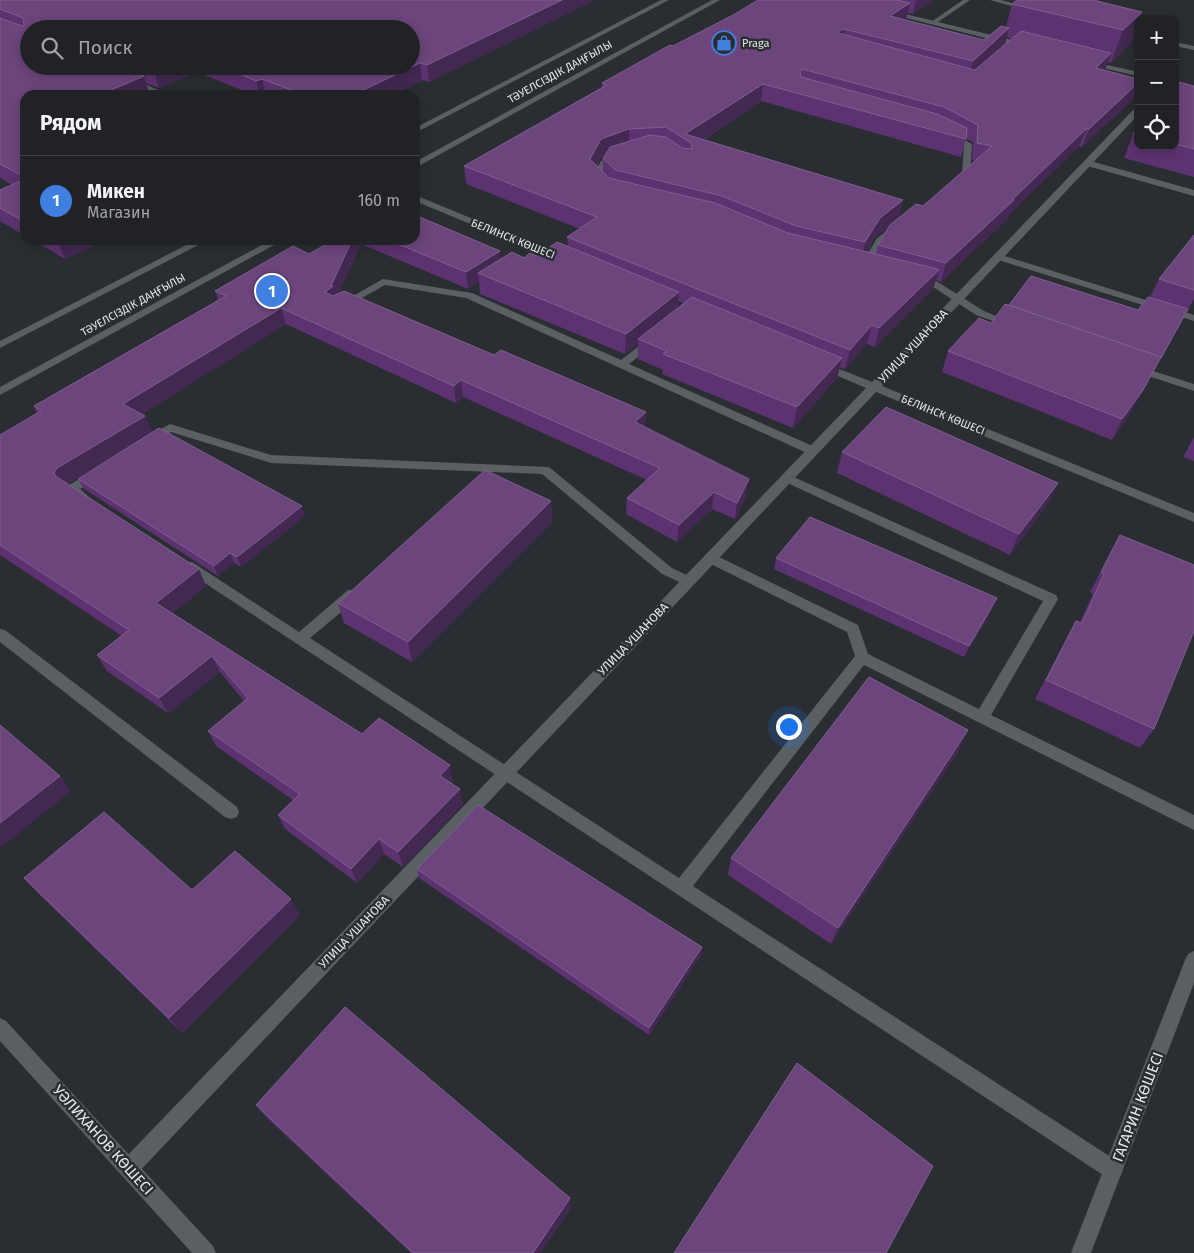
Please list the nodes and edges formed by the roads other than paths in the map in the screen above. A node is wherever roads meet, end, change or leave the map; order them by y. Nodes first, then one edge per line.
1 (666, 0) edge
2 (717, 0) edge
3 (967, 0) edge
4 (993, 0) edge
5 (878, 9) edge
6 (1041, 12) edge
7 (933, 23) junction
8 (1014, 43) junction
9 (1179, 45) edge
10 (1033, 48) edge
11 (1194, 48) edge
12 (1006, 50) edge
13 (1080, 60) edge
14 (1134, 73) edge
15 (117, 75) edge
16 (154, 90) edge
17 (1134, 114) edge
18 (420, 127) edge
19 (944, 132) edge
20 (629, 152) edge
21 (420, 162) edge
22 (1087, 163) junction
23 (950, 186) edge
24 (612, 192) edge
25 (1194, 193) edge
26 (420, 200) edge
27 (903, 222) edge
28 (193, 245) edge
29 (269, 245) edge
30 (998, 257) junction
31 (574, 264) edge
32 (865, 267) edge
33 (904, 276) edge
34 (958, 299) junction
35 (336, 308) edge
36 (1194, 318) edge
37 (1026, 330) edge
38 (659, 334) edge
39 (0, 345) edge
40 (812, 362) edge
41 (622, 364) junction
42 (1128, 366) edge
43 (874, 387) junction
44 (1194, 388) edge
45 (0, 392) edge
46 (137, 448) edge
47 (813, 451) junction
48 (501, 468) junction
49 (104, 469) edge
50 (787, 478) junction
51 (486, 481) edge
52 (96, 505) edge
53 (1194, 518) edge
54 (710, 558) junction
55 (177, 559) edge
56 (688, 581) junction
57 (366, 583) edge
58 (0, 634) edge
59 (300, 639) junction
60 (862, 656) junction
61 (982, 717) junction
62 (506, 772) junction
63 (231, 812) dead end
64 (1194, 823) edge
65 (682, 886) junction
66 (1194, 960) edge
67 (0, 1027) edge
68 (129, 1168) junction
69 (1113, 1170) junction
70 (206, 1253) edge
71 (1081, 1253) edge

1 - 18 street, ТӘУЕЛСІЗДІК ДАҢҒЫЛЫ
2 - 21 street, ТӘУЕЛСІЗДІК ДАҢҒЫЛЫ
3 - 7 street
4 - 6 street
5 - 7 street
7 - 8 street
8 - 10 street
8 - 12 street
9 - 11 street
13 - 14 street
15 - 16 street
17 - 22 street, УЛИЦА УШАНОВА
19 - 23 street
20 - 24 street
22 - 25 street
22 - 30 street, УЛИЦА УШАНОВА
26 - 31 street, БЕЛИНСК КӨШЕСІ
27 - 32 street
28 - 39 street, ТӘУЕЛСІЗДІК ДАҢҒЫЛЫ
29 - 45 street, ТӘУЕЛСІЗДІК ДАҢҒЫЛЫ
30 - 34 street, УЛИЦА УШАНОВА
30 - 36 street
33 - 34 street
34 - 37 street
34 - 43 street, УЛИЦА УШАНОВА
35 - 41 street
38 - 41 street
40 - 43 street, БЕЛИНСК КӨШЕСІ
41 - 47 street
42 - 44 street
43 - 47 street, УЛИЦА УШАНОВА
43 - 53 street, БЕЛИНСК КӨШЕСІ
46 - 48 street
47 - 50 street, УЛИЦА УШАНОВА
48 - 51 street
48 - 56 street
49 - 52 street
50 - 54 street, УЛИЦА УШАНОВА
50 - 61 street
54 - 56 street, УЛИЦА УШАНОВА
54 - 60 street
55 - 59 street
56 - 62 street, УЛИЦА УШАНОВА
57 - 59 street
58 - 63 street
59 - 62 street
60 - 61 street
60 - 65 street
61 - 64 street
62 - 65 street
62 - 68 street, УЛИЦА УШАНОВА
65 - 69 street
66 - 69 street, ГАГАРИН КӨШЕСІ
67 - 68 street, УӘЛИХАНОВ КӨШЕСІ
68 - 70 street, УӘЛИХАНОВ КӨШЕСІ
69 - 71 street, ГАГАРИН КӨШЕСІ

